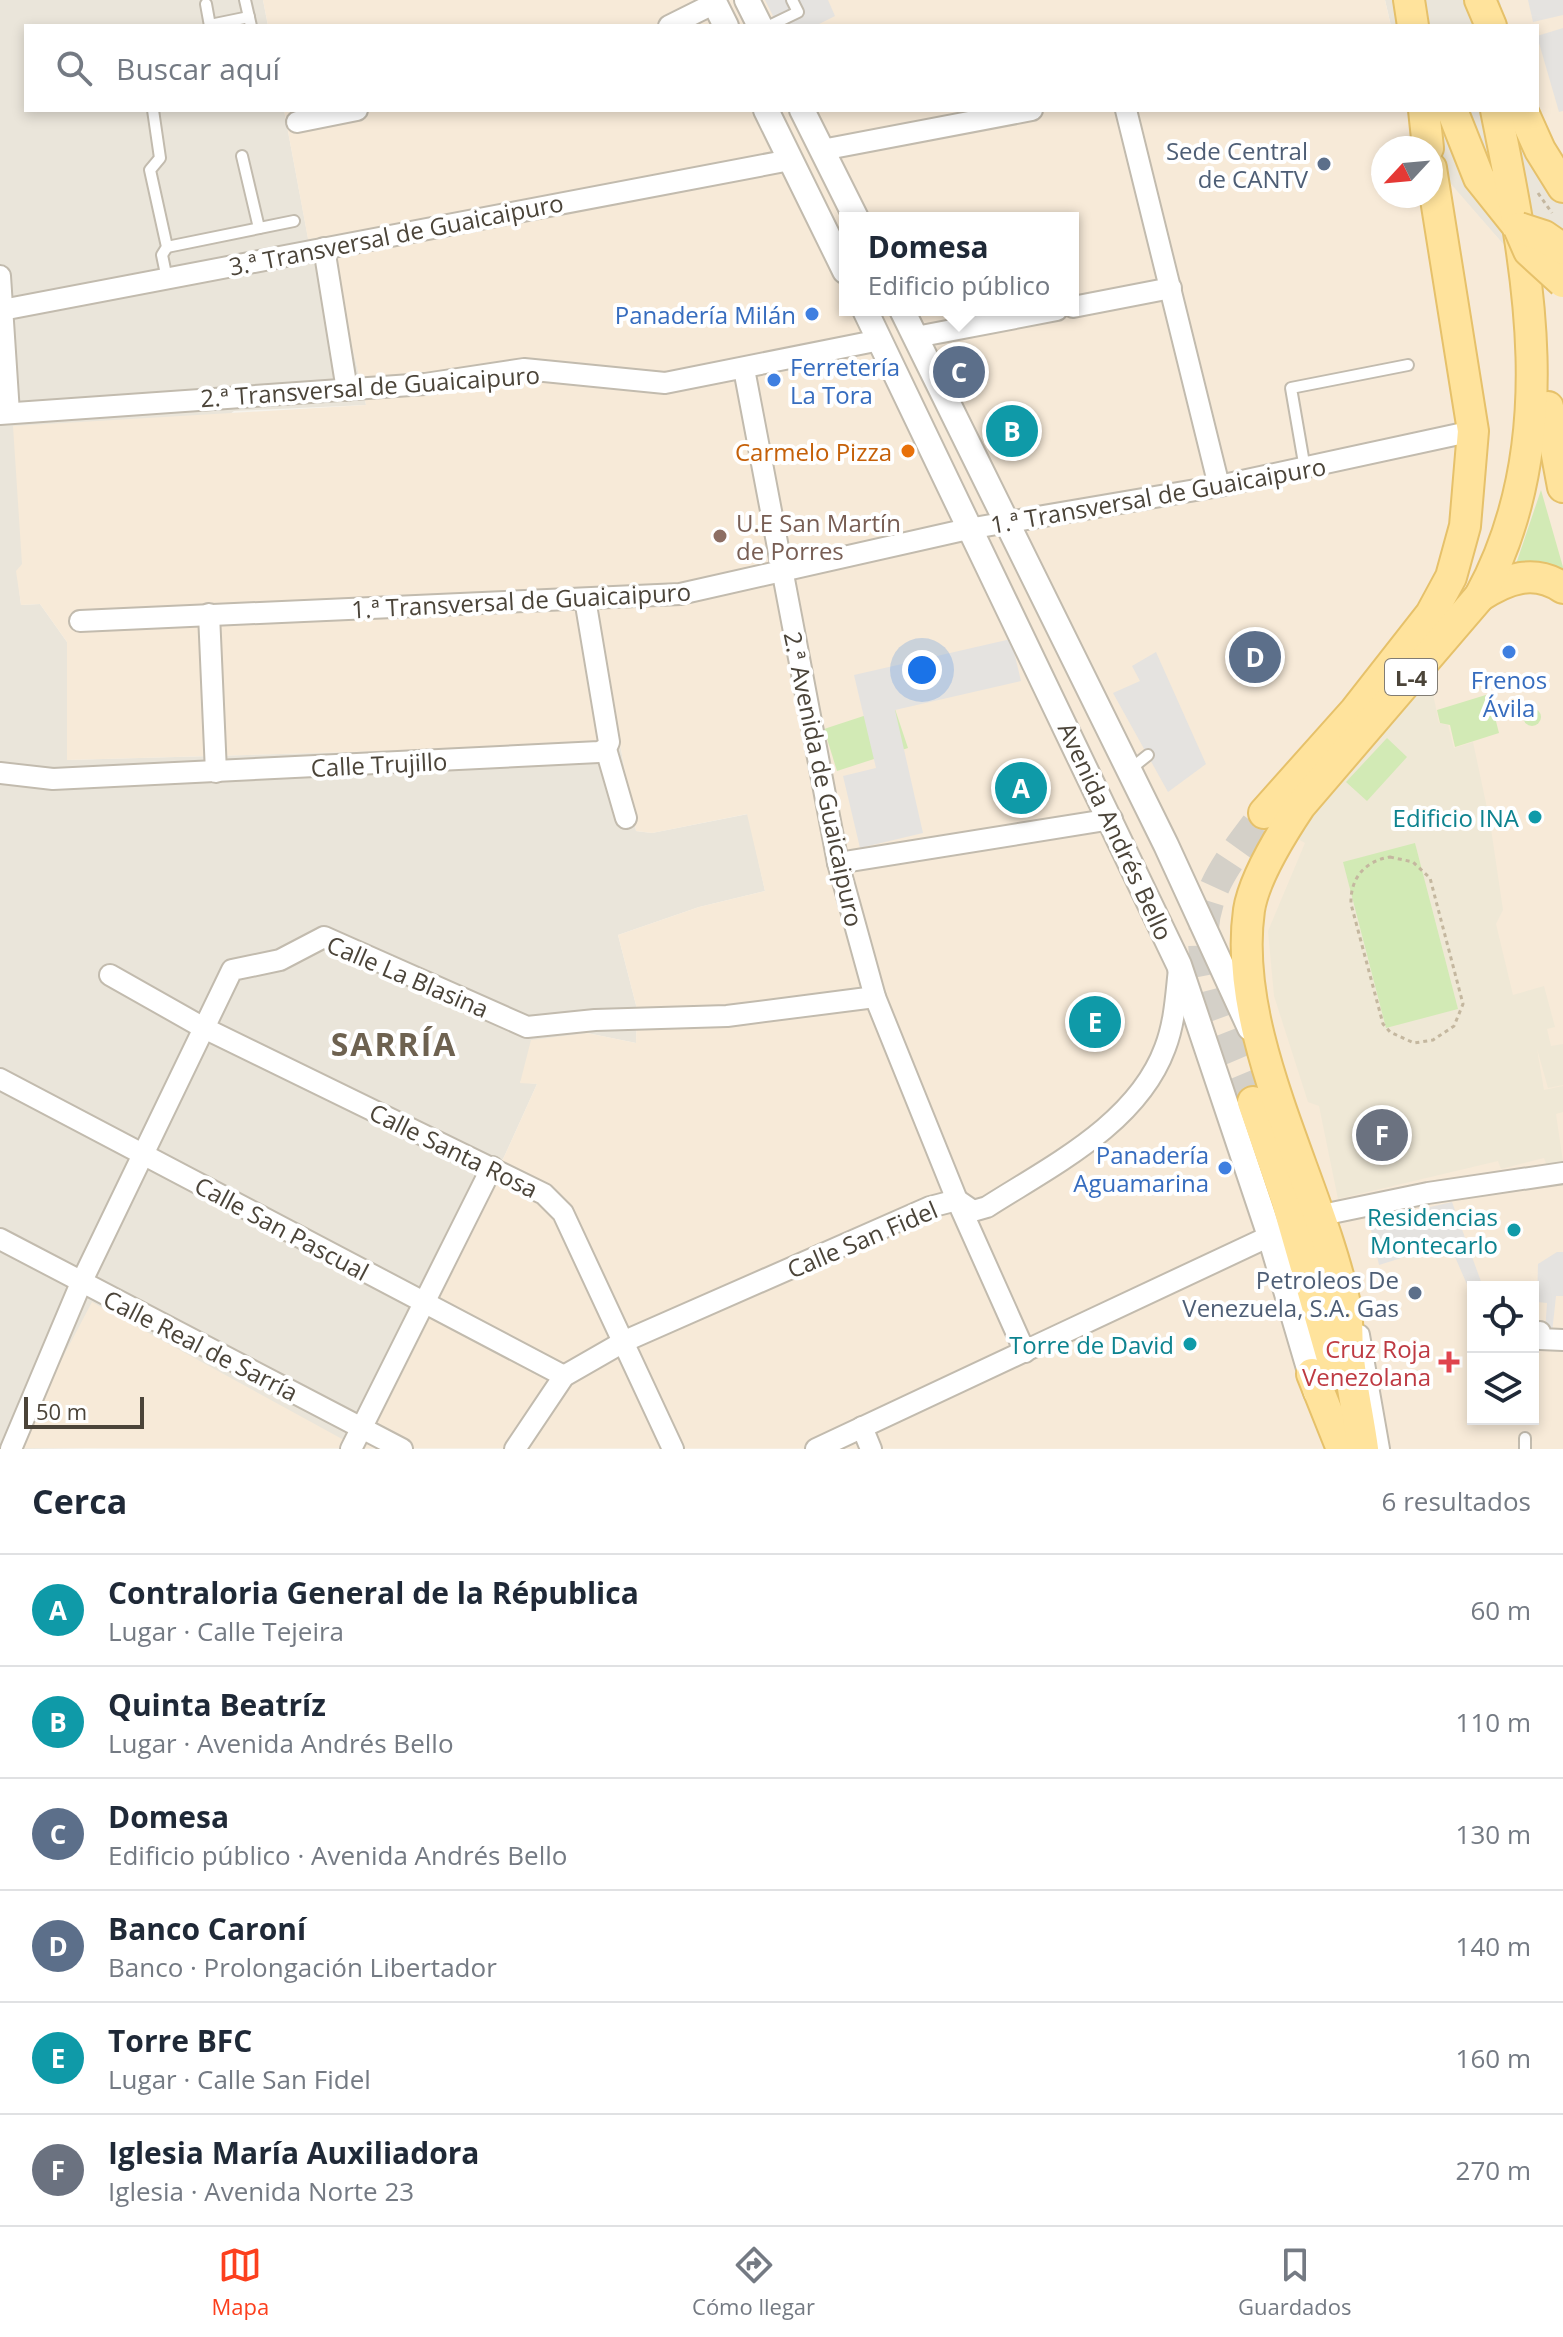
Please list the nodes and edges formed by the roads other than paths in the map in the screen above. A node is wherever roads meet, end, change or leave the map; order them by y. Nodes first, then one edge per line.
1 (245, 0) edge
2 (747, 0) edge
3 (792, 0) edge
4 (1473, 0) edge
5 (1480, 0) edge
6 (714, 2) edge
7 (206, 4) dead end
8 (250, 22) edge
9 (210, 24) edge
10 (230, 24) edge
11 (673, 24) edge
12 (725, 24) edge
13 (759, 24) edge
14 (773, 24) edge
15 (1479, 24) edge
16 (1490, 24) edge
17 (153, 112) edge
18 (347, 112) edge
19 (767, 112) edge
20 (803, 112) edge
21 (1022, 112) edge
22 (1127, 112) edge
23 (1424, 112) edge
24 (1453, 112) edge
25 (1496, 112) edge
26 (1523, 112) edge
27 (297, 122) dead end
28 (1427, 136) edge
29 (822, 150) junction
30 (242, 156) dead end
31 (790, 160) junction
32 (1563, 187) edge
33 (1437, 208) edge
34 (853, 212) edge
35 (294, 221) dead end
36 (259, 228) junction
37 (1519, 228) junction
38 (167, 247) junction
39 (324, 248) junction
40 (1563, 249) edge
41 (839, 259) edge
42 (0, 276) edge
43 (167, 279) junction
44 (1531, 282) junction
45 (1563, 282) edge
46 (1171, 288) junction
47 (1079, 306) edge
48 (2, 310) junction
49 (868, 316) edge
50 (905, 316) edge
51 (1026, 316) edge
52 (916, 337) junction
53 (880, 340) junction
54 (1408, 365) dead end
55 (744, 369) junction
56 (347, 390) junction
57 (5, 414) edge
58 (1473, 431) junction
59 (1305, 469) junction
60 (1219, 486) junction
61 (1563, 487) edge
62 (1006, 524) junction
63 (968, 529) junction
64 (780, 574) junction
65 (1563, 588) edge
66 (1480, 596) junction
67 (585, 599) junction
68 (209, 614) junction
69 (80, 621) dead end
70 (606, 749) junction
71 (1148, 755) dead end
72 (1128, 771) junction
73 (216, 772) junction
74 (0, 773) edge
75 (1264, 813) tunnel mouth
76 (626, 818) dead end
77 (1112, 819) junction
78 (838, 863) junction
79 (1179, 965) junction
80 (110, 975) dead end
81 (875, 997) junction
82 (202, 1027) junction
83 (1262, 1054) junction
84 (0, 1079) edge
85 (1253, 1102) tunnel mouth
86 (1292, 1133) junction
87 (145, 1156) junction
88 (492, 1167) junction
89 (1563, 1173) edge
90 (957, 1200) junction
91 (1322, 1215) junction
92 (1270, 1236) junction
93 (0, 1239) edge
94 (81, 1283) junction
95 (427, 1304) junction
96 (625, 1341) junction
97 (1025, 1352) junction
98 (1312, 1374) junction
99 (564, 1376) junction
100 (862, 1427) junction
101 (361, 1428) junction
102 (11, 1449) edge
103 (351, 1449) edge
104 (402, 1449) edge
105 (515, 1449) edge
106 (673, 1449) edge
107 (816, 1449) edge
108 (871, 1449) edge
109 (1330, 1449) edge
110 (1342, 1449) edge
111 (1350, 1449) edge
112 (1363, 1449) edge
113 (1379, 1449) edge

1 - 8 lane
2 - 13 street
3 - 14 lane
4 - 15 main road
5 - 16 main road
6 - 11 street
6 - 12 street
7 - 9 lane
8 - 10 lane
17 - 38 lane
18 - 27 street
19 - 31 street
20 - 29 street
21 - 29 street
22 - 46 street
23 - 28 main road
24 - 37 main road
25 - 44 main road, L-4
26 - 32 main road
29 - 34 street
30 - 36 lane
31 - 39 street, 3.ª Transversal de Guaicaipuro
31 - 41 street
33 - 58 main road, L-4
35 - 36 lane
36 - 38 lane
37 - 40 main road, bridge
37 - 45 main road, bridge
38 - 43 lane
39 - 43 street, 3.ª Transversal de Guaicaipuro
39 - 56 street
42 - 48 street
43 - 48 street, 3.ª Transversal de Guaicaipuro
44 - 61 main road, L-4
44 - 66 main road, L-4
46 - 47 street
46 - 60 street
48 - 57 street
49 - 53 street, Avenida Andrés Bello
50 - 52 street, Avenida Andrés Bello
51 - 52 street
52 - 62 street, Avenida Andrés Bello
53 - 55 street, 2.ª Transversal de Guaicaipuro
53 - 63 street, Avenida Andrés Bello
54 - 59 lane
55 - 56 street, 2.ª Transversal de Guaicaipuro
55 - 64 street, 2.ª Avenida de Guaicaipuro
56 - 57 street, 2.ª Transversal de Guaicaipuro
58 - 59 street, 1.ª Transversal de Guaicaipuro
58 - 75 main road, L-4
59 - 60 street, 1.ª Transversal de Guaicaipuro
60 - 62 street, 1.ª Transversal de Guaicaipuro
62 - 63 street, 1.ª Transversal de Guaicaipuro
62 - 72 street, Avenida Andrés Bello
63 - 64 street, 1.ª Transversal de Guaicaipuro
63 - 77 street, Avenida Andrés Bello
64 - 67 street, 1.ª Transversal de Guaicaipuro
64 - 78 street, 2.ª Avenida de Guaicaipuro
65 - 66 main road
66 - 83 main road, L-4
67 - 68 street, 1.ª Transversal de Guaicaipuro
67 - 70 street
68 - 69 street, 1.ª Transversal de Guaicaipuro
68 - 73 street
70 - 73 street, Calle Trujillo
70 - 76 street
71 - 72 lane
72 - 83 street, Avenida Andrés Bello
73 - 74 street, Calle Trujillo
77 - 78 street
77 - 79 street, Avenida Andrés Bello
78 - 81 street, 2.ª Avenida de Guaicaipuro
79 - 90 street, Calle San Fidel
79 - 92 street, Avenida Andrés Bello
80 - 82 street, Calle Santa Rosa
81 - 82 street, Calle La Blasina
81 - 90 street, 2.ª Avenida de Guaicaipuro
82 - 87 street, Calle La Blasina
82 - 88 street, Calle Santa Rosa
83 - 86 main road, Avenida Andrés Bello / L-4
84 - 87 street, Calle San Pascual
85 - 111 main road
86 - 91 street, L-4
86 - 112 main road, Avenida Andrés Bello / L-4
87 - 94 street, Calle La Blasina
87 - 95 street, Calle San Pascual
88 - 95 street
88 - 96 street, Calle Santa Rosa
89 - 91 street
90 - 96 street, Calle San Fidel
90 - 97 street, 2.ª Avenida de Guaicaipuro
91 - 113 street, L-4
92 - 97 street
92 - 98 street, Avenida Andrés Bello
93 - 94 street, Calle Real de Sarría
94 - 101 street, Calle Real de Sarría
94 - 102 street, Calle La Blasina
95 - 99 street, Calle San Pascual
95 - 101 street
96 - 99 street, Calle San Fidel
96 - 106 street, Calle Santa Rosa
97 - 100 street
98 - 109 street, Avenida Andrés Bello
98 - 110 main road
99 - 105 street, Calle San Fidel
100 - 107 street
100 - 108 street
101 - 103 street
101 - 104 street, Calle Real de Sarría

